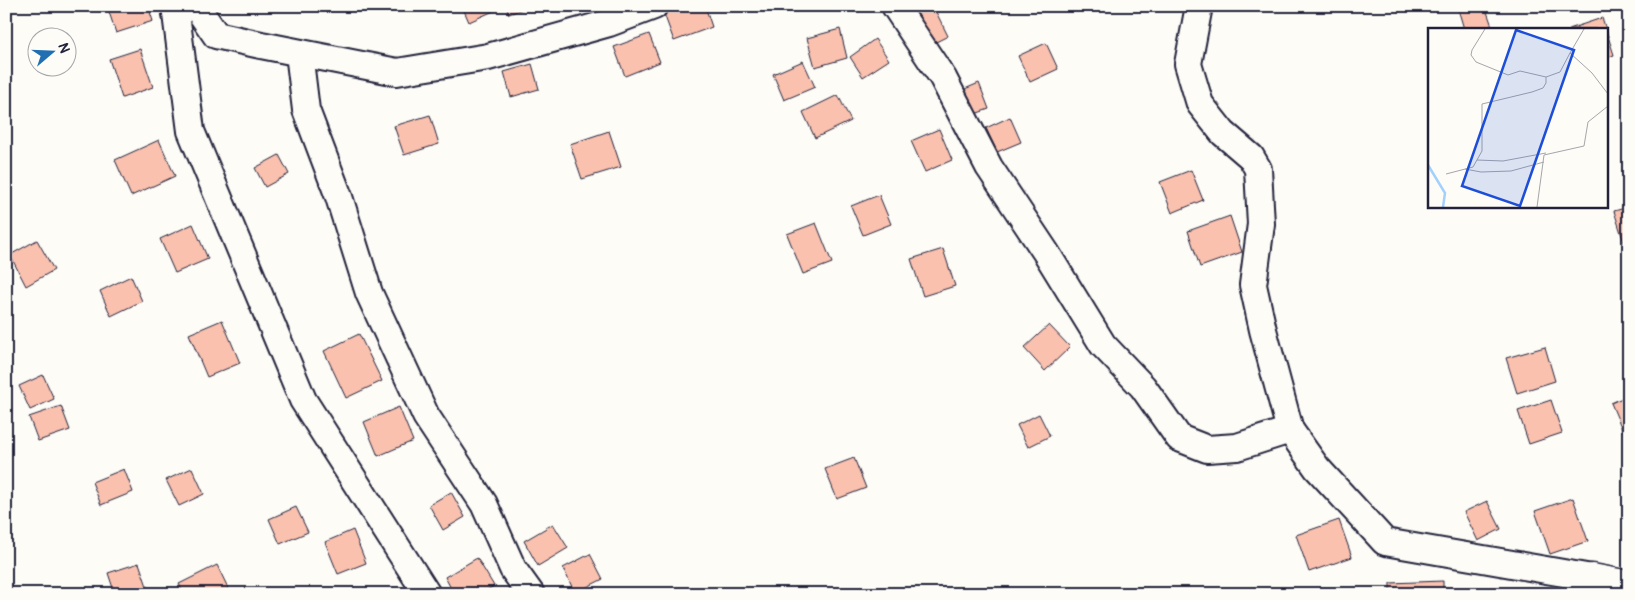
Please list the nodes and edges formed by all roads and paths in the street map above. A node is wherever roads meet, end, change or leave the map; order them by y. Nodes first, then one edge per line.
1 (175, 6) edge
2 (196, 6) edge
3 (654, 6) edge
4 (895, 6) edge
5 (1199, 6) edge
6 (299, 53) junction
7 (1290, 430) junction
8 (1629, 585) edge
9 (1589, 586) edge
10 (427, 594) edge
11 (531, 594) edge

1 - 10 street
2 - 6 street
3 - 6 street
4 - 7 street
5 - 7 street
6 - 11 street
7 - 9 street
8 - 9 street

